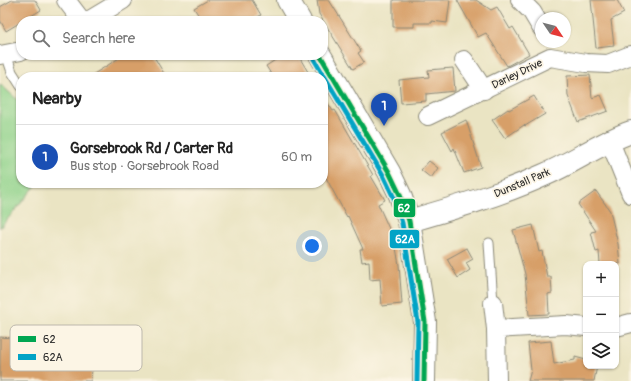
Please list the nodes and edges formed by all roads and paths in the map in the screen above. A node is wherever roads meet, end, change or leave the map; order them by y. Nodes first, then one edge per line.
1 (66, 0) edge
2 (123, 0) edge
3 (288, 0) edge
4 (520, 0) edge
5 (78, 16) edge
6 (96, 16) edge
7 (297, 16) edge
8 (535, 17) edge
9 (548, 50) edge
10 (9, 53) edge
11 (631, 56) edge
12 (323, 60) edge
13 (464, 60) dead end
14 (16, 78) edge
15 (484, 90) junction
16 (428, 116) dead end
17 (631, 132) edge
18 (609, 140) junction
19 (631, 194) edge
20 (408, 221) junction
21 (489, 243) dead end
22 (493, 303) joint
23 (631, 324) edge
24 (619, 326) edge
25 (583, 327) edge
26 (496, 329) junction
27 (424, 381) edge
28 (497, 381) edge

1 - 5 street
2 - 6 street
3 - 7 street
4 - 8 street
9 - 11 street, Darley Drive
9 - 15 street, Darley Drive
10 - 14 lane
12 - 20 street
13 - 15 street, Darley Drive
15 - 16 street, Darley Drive
17 - 18 street, Dunstall Park
18 - 19 street
18 - 20 street, Dunstall Park
20 - 27 street
21 - 22 lane
22 - 26 street
23 - 24 street
25 - 26 street
26 - 28 street

